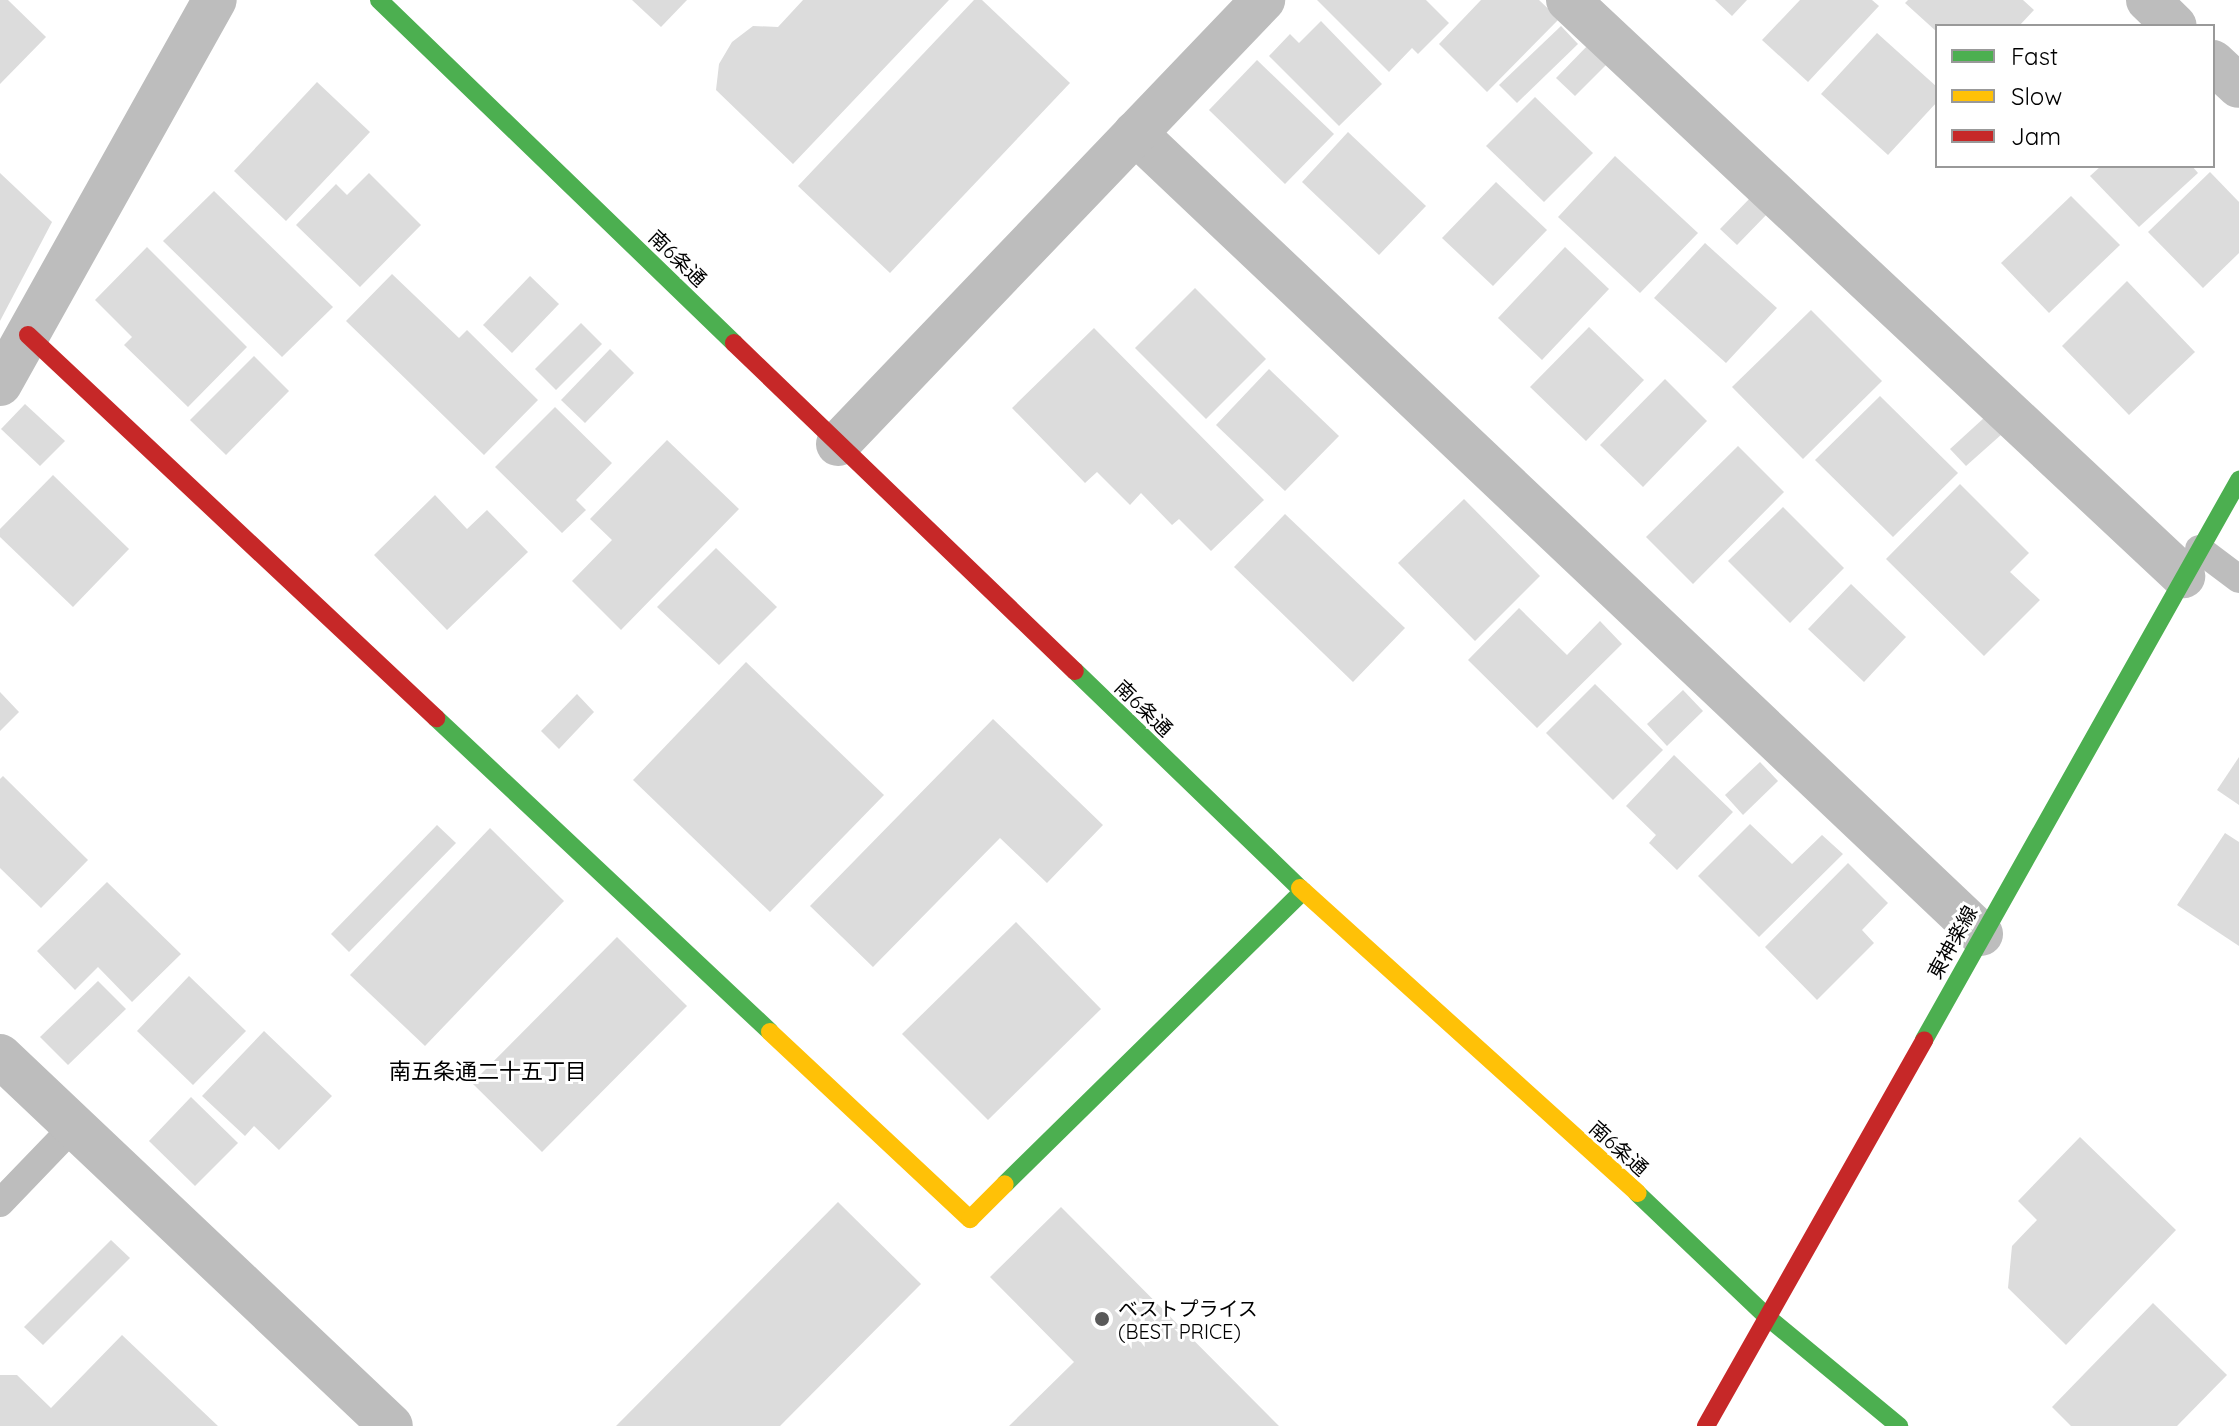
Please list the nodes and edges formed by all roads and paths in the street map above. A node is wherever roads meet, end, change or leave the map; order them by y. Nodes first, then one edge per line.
1 (215, 0) edge
2 (379, 0) edge
3 (1263, 0) edge
4 (1568, 0) edge
5 (2148, 0) edge
6 (2173, 24) edge
7 (2215, 64) edge
8 (2239, 86) edge
9 (1135, 133) junction
10 (28, 335) junction
11 (0, 384) edge
12 (838, 444) junction
13 (2239, 480) edge
14 (2191, 562) junction
15 (2239, 579) edge
16 (1303, 891) junction
17 (1981, 934) junction
18 (0, 1056) edge
19 (74, 1126) junction
20 (0, 1203) edge
21 (1766, 1316) junction
22 (391, 1426) edge
23 (1706, 1426) edge
24 (1899, 1426) edge

1 - 10 street
2 - 12 street, 南6条通
3 - 9 street
4 - 14 street
5 - 6 street
7 - 8 street
9 - 12 street
9 - 17 street
10 - 11 street
10 - 16 street
12 - 16 street, 南6条通
13 - 14 street, 東神楽線
14 - 15 lane
14 - 17 street, 東神楽線
16 - 21 street, 南6条通
17 - 21 street, 東神楽線
18 - 19 street
19 - 20 lane
19 - 22 street
21 - 23 street, 東神楽線
21 - 24 street, 南6条通

